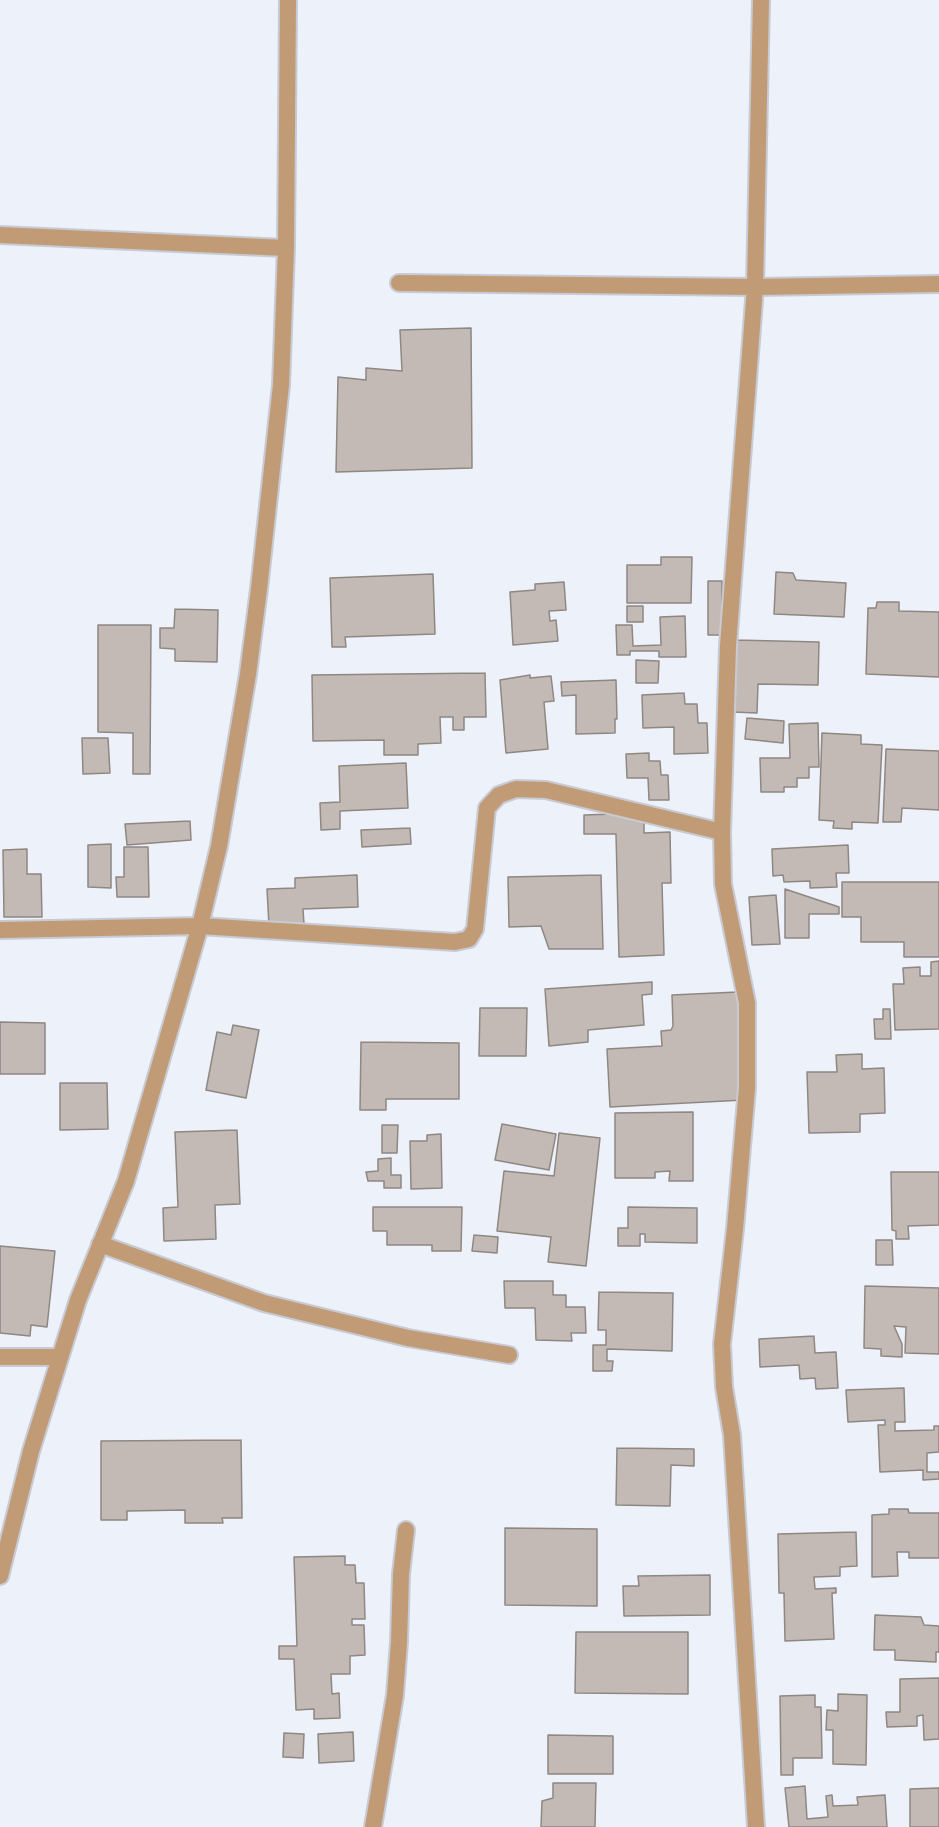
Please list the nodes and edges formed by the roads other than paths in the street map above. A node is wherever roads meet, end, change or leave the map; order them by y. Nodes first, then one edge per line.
1 (288, 0) edge
2 (761, 0) edge
3 (0, 235) edge
4 (286, 248) junction
5 (399, 284) dead end
6 (939, 284) edge
7 (755, 287) junction
8 (722, 832) junction
9 (200, 926) junction
10 (0, 930) edge
11 (100, 1244) junction
12 (509, 1355) dead end
13 (0, 1357) edge
14 (60, 1357) junction
15 (406, 1530) dead end
16 (0, 1576) edge
17 (373, 1827) edge
18 (756, 1827) edge

1 - 4 street
2 - 7 street
3 - 4 street
4 - 9 street
5 - 7 street
6 - 7 street
7 - 8 street
8 - 9 street
8 - 18 street
9 - 10 street
9 - 11 street
11 - 12 street
11 - 14 street
13 - 14 street
14 - 16 street
15 - 17 street

